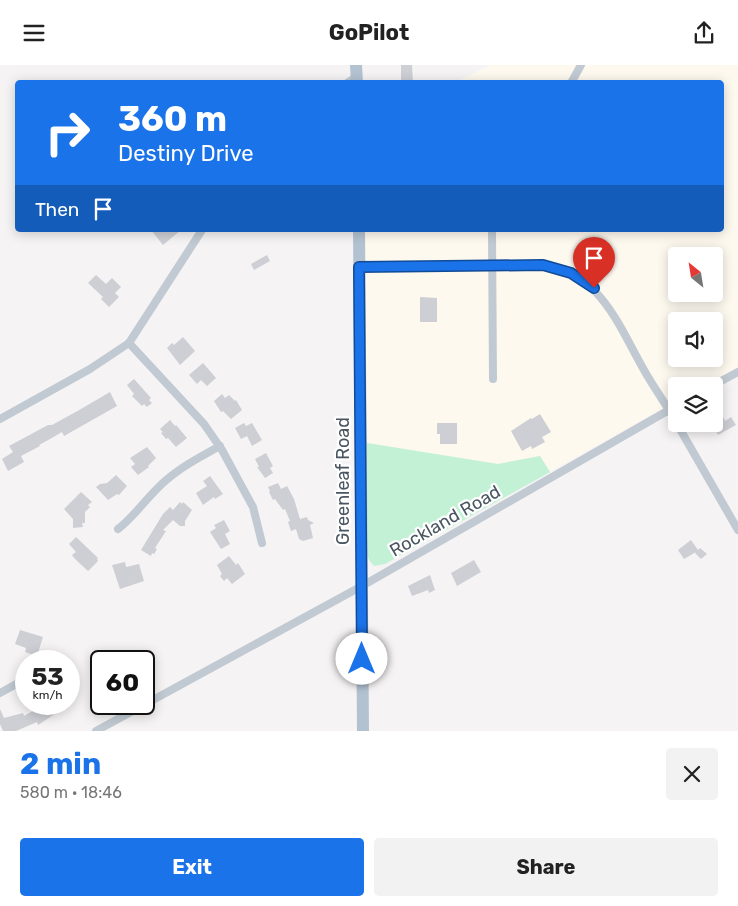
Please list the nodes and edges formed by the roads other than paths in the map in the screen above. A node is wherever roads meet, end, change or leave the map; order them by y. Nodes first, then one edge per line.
1 (581, 65) edge
2 (572, 80) edge
3 (201, 232) edge
4 (359, 232) edge
5 (492, 232) edge
6 (493, 265) junction
7 (359, 267) junction
8 (129, 343) junction
9 (738, 372) edge
10 (493, 379) dead end
11 (723, 380) edge
12 (668, 403) edge
13 (668, 411) edge
14 (0, 419) edge
15 (682, 432) edge
16 (220, 446) junction
17 (118, 529) dead end
18 (738, 530) edge
19 (262, 543) dead end
20 (362, 586) junction
21 (15, 685) edge
22 (0, 693) edge
23 (96, 731) edge
24 (363, 731) edge

1 - 2 street
3 - 8 street
4 - 7 main road, Greenleaf Road
5 - 6 street
6 - 7 street
6 - 10 street
6 - 12 street
7 - 20 main road, Greenleaf Road
8 - 14 street
8 - 16 street
9 - 11 street
13 - 20 street, Rockland Road
15 - 18 street
16 - 17 street
16 - 19 street
20 - 23 street, Rockland Road
20 - 24 main road, Greenleaf Road
21 - 22 street

